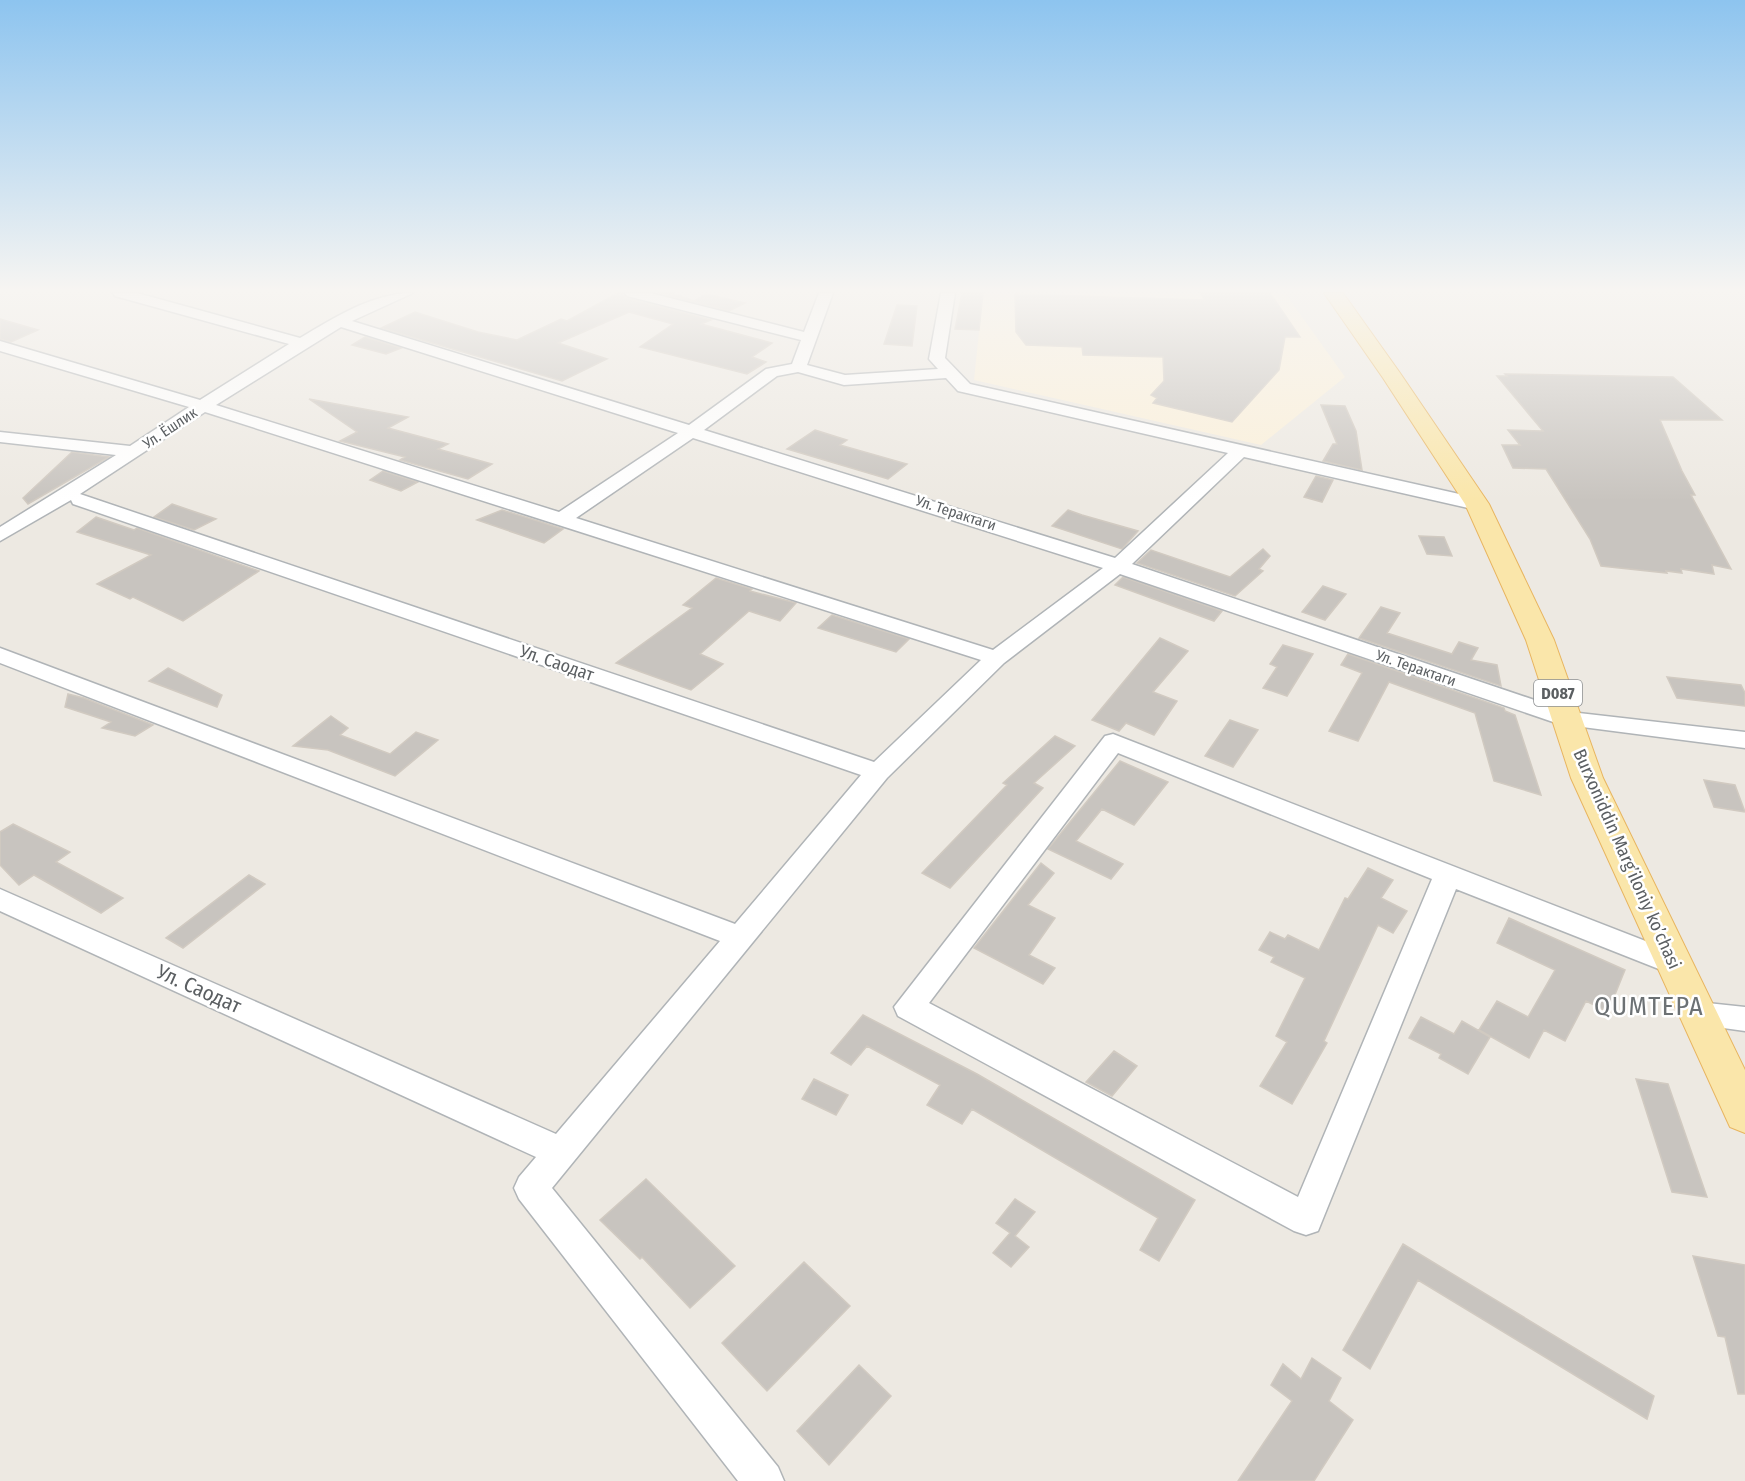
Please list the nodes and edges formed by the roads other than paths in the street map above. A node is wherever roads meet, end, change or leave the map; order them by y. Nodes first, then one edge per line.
1 (55, 362) edge
2 (269, 362) edge
3 (470, 362) edge
4 (800, 362) edge
5 (940, 362) edge
6 (1382, 362) edge
7 (798, 367) junction
8 (951, 374) junction
9 (203, 406) junction
10 (693, 430) junction
11 (0, 438) edge
12 (1241, 450) junction
13 (134, 452) junction
14 (80, 500) dead end
15 (1477, 504) junction
16 (561, 519) junction
17 (5, 529) edge
18 (1118, 566) junction
19 (0, 655) edge
20 (996, 658) junction
21 (1567, 719) junction
22 (1745, 740) edge
23 (878, 772) junction
24 (1448, 874) junction
25 (0, 899) edge
26 (740, 937) junction
27 (1674, 964) junction
28 (1698, 1014) junction
29 (1745, 1019) edge
30 (1745, 1114) edge
31 (561, 1152) junction
32 (764, 1481) edge

1 - 9 street
2 - 9 street, Ул. Ёшлик
3 - 10 street, Ул. Терактаги
4 - 7 street
5 - 8 street
6 - 15 main road, Burxoniddin Marg’iloniy ko’chasi / D087
7 - 8 street
7 - 10 street
8 - 12 street
9 - 13 street, Ул. Ёшлик
9 - 16 street
10 - 16 street
10 - 18 street, Ул. Терактаги
11 - 13 street
12 - 15 street
12 - 18 street
13 - 17 street, Ул. Ёшлик
14 - 23 street, Ул. Саодат
15 - 21 main road, Burxoniddin Marg’iloniy ko’chasi / D087
16 - 20 street
18 - 20 street
18 - 21 street, Ул. Терактаги
19 - 26 street
20 - 23 street
21 - 22 street, Ул. Терактаги
21 - 27 main road, Burxoniddin Marg’iloniy ko’chasi / D087
23 - 26 street
24 - 24 street
24 - 27 street
25 - 31 street, Ул. Саодат
26 - 31 street
27 - 28 main road, Burxoniddin Marg’iloniy ko’chasi / D087
28 - 29 street
28 - 30 main road, Burxoniddin Marg’iloniy ko’chasi / D087
31 - 32 street

